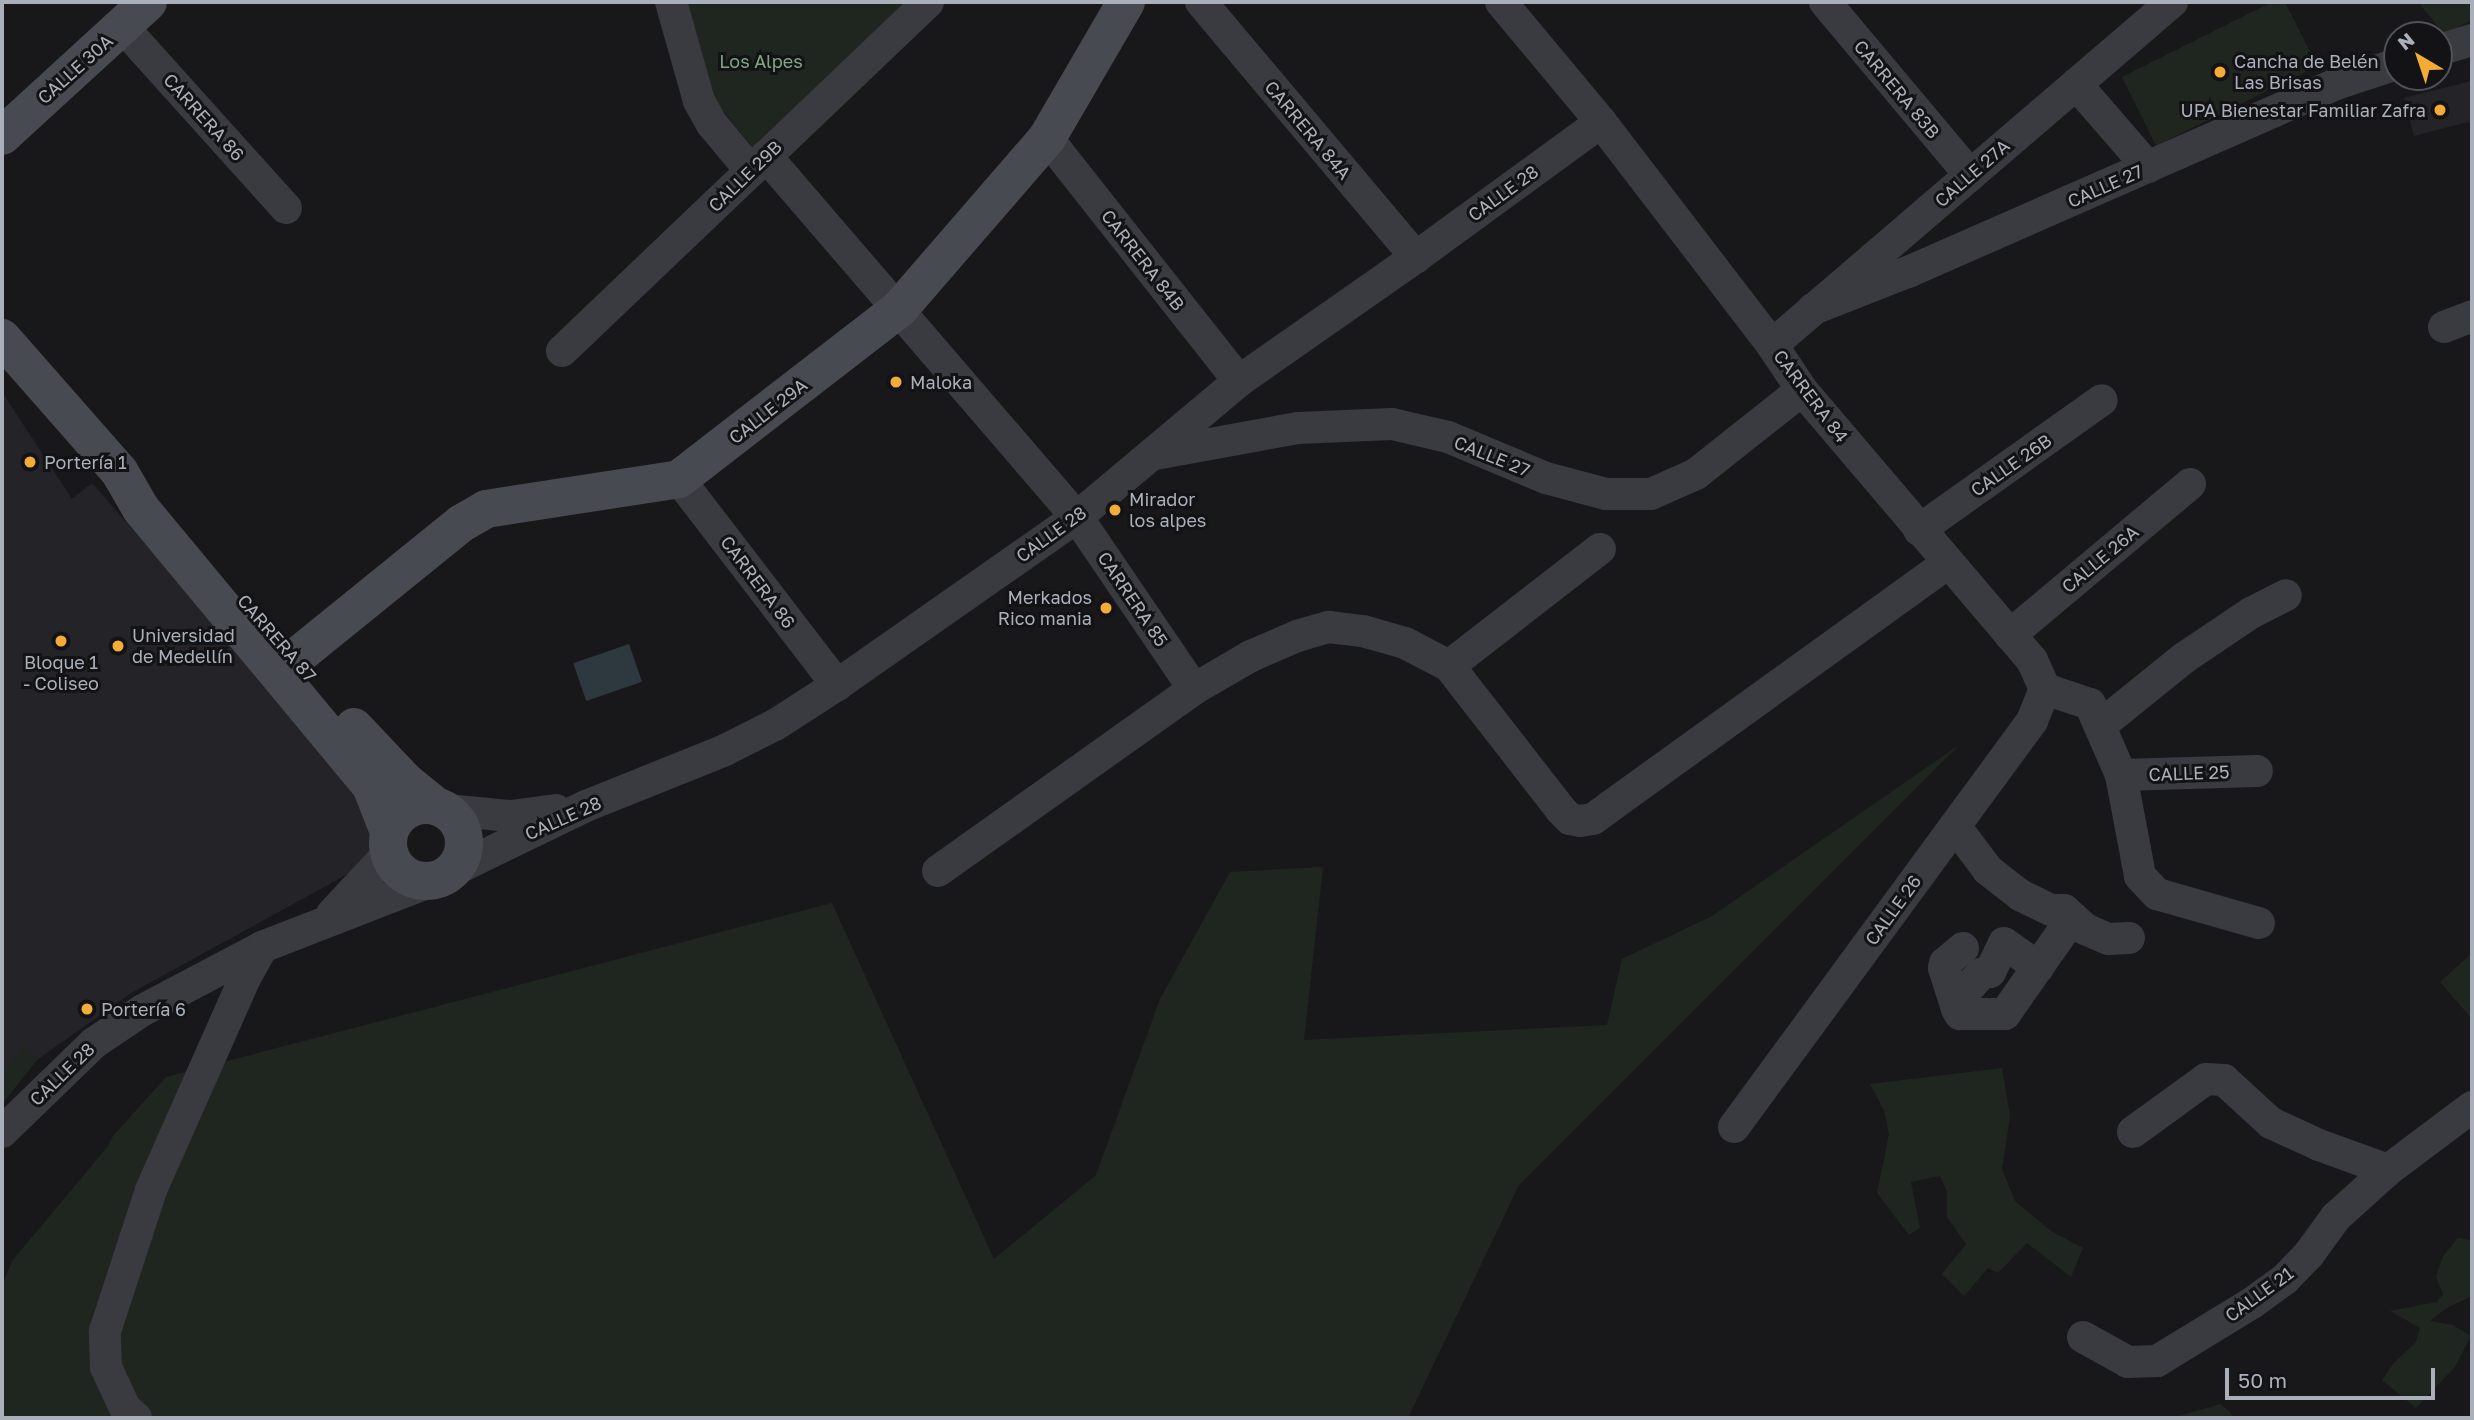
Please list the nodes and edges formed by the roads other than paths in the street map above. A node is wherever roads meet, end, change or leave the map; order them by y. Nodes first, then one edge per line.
1 (670, 2) edge
2 (928, 2) edge
3 (1126, 2) edge
4 (1201, 2) edge
5 (1501, 2) edge
6 (1825, 2) edge
7 (2158, 6) edge
8 (135, 14) edge
9 (2472, 40) edge
10 (2453, 46) edge
11 (2383, 69) edge
12 (2076, 84) junction
13 (1601, 121) junction
14 (2, 136) edge
15 (1047, 138) junction
16 (759, 164) junction
17 (2148, 167) junction
18 (1970, 175) junction
19 (286, 208) dead end
20 (1416, 257) junction
21 (899, 309) junction
22 (1813, 309) junction
23 (2, 338) edge
24 (1772, 345) junction
25 (562, 351) dead end
26 (1239, 382) junction
27 (1802, 390) junction
28 (2102, 400) dead end
29 (1150, 455) junction
30 (118, 471) junction
31 (679, 479) junction
32 (2190, 484) dead end
33 (1077, 517) junction
34 (1919, 530) junction
35 (1600, 549) dead end
36 (1948, 564) junction
37 (2286, 596) dead end
38 (2010, 635) junction
39 (295, 658) junction
40 (1449, 666) junction
41 (837, 685) junction
42 (1194, 689) junction
43 (2045, 689) junction
44 (2101, 724) junction
45 (2257, 771) dead end
46 (2120, 775) junction
47 (586, 806) junction
48 (442, 808) junction
49 (1955, 826) junction
50 (389, 842) junction
51 (938, 871) dead end
52 (443, 875) junction
53 (2073, 917) junction
54 (2259, 923) dead end
55 (314, 927) junction
56 (2129, 938) dead end
57 (262, 947) junction
58 (1963, 948) dead end
59 (2031, 977) junction
60 (1955, 997) junction
61 (2472, 1107) edge
62 (1734, 1127) dead end
63 (2, 1132) edge
64 (2133, 1132) dead end
65 (2388, 1170) junction
66 (2083, 1337) dead end
67 (136, 1418) edge

1 - 16 street, CARRERA 85
2 - 16 street, CALLE 29B
3 - 15 street, CALLE 29A
4 - 20 street, CARRERA 84A
5 - 13 street, CARRERA 84
6 - 18 street, CARRERA 83B
7 - 12 street, CALLE 27A
8 - 14 street, CALLE 30A
8 - 19 street, CARRERA 86
9 - 10 street
11 - 17 street, CALLE 27
12 - 17 street
12 - 18 street, CALLE 27A
13 - 20 street, CALLE 28
13 - 24 street, CARRERA 84
15 - 21 street, CALLE 29A
15 - 26 street, CARRERA 84B
16 - 21 street, CARRERA 85
16 - 25 street, CALLE 29B
17 - 22 street, CALLE 27
18 - 22 street, CALLE 27A
20 - 26 street, CALLE 28
21 - 31 street, CALLE 29A
21 - 33 street, CARRERA 85
22 - 24 street, CALLE 27A
23 - 30 street, CARRERA 87
24 - 27 street, CARRERA 84
26 - 29 street, CALLE 28
27 - 29 street, CALLE 27
27 - 34 street, CARRERA 84
28 - 34 street, CALLE 26B
29 - 33 street, CALLE 28
30 - 39 street, CARRERA 87
30 - 50 street, CARRERA 87
31 - 39 street, CALLE 29A
31 - 41 street, CARRERA 86
32 - 38 street, CALLE 26A
33 - 41 street, CALLE 28
33 - 42 street, CARRERA 85
34 - 36 street, CARRERA 84
35 - 40 street
36 - 38 street, CARRERA 84
36 - 40 street
37 - 44 street
38 - 43 street, CARRERA 84
39 - 48 street, CARRERA 87
40 - 42 street
41 - 47 street, CALLE 28
42 - 51 street
43 - 44 street
43 - 49 street, CALLE 26
44 - 46 street
45 - 46 street, CALLE 25
46 - 54 street
47 - 48 street
47 - 52 street, CALLE 28
48 - 50 street
48 - 52 street
49 - 53 street
49 - 62 street, CALLE 26
50 - 52 street
50 - 55 street
52 - 55 street, CALLE 28
53 - 56 street
53 - 59 street
55 - 57 street, CALLE 28
57 - 63 street, CALLE 28
57 - 67 street
58 - 60 street
59 - 60 street
59 - 60 street
61 - 65 street, CALLE 21
64 - 65 street
65 - 66 street, CALLE 21

